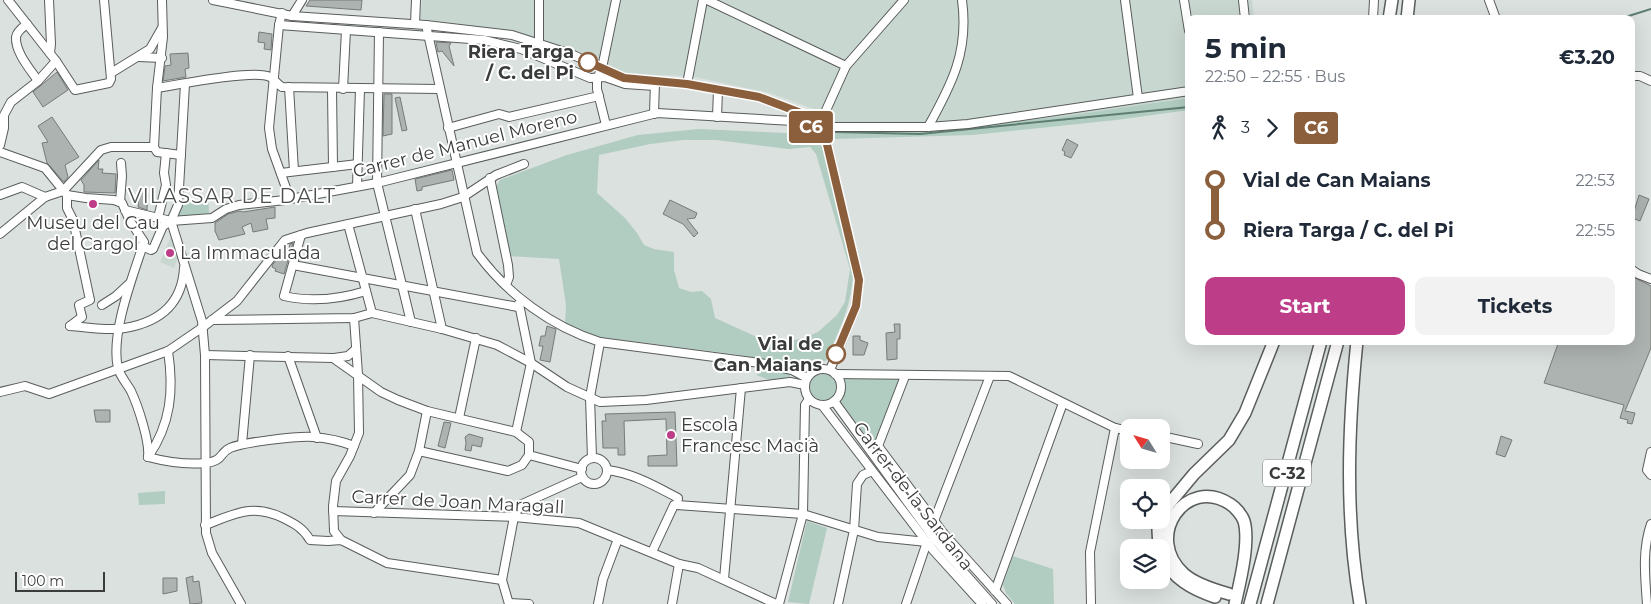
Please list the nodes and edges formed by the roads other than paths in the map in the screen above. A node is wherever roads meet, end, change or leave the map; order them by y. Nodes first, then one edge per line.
1 (8, 0) edge
2 (49, 0) edge
3 (104, 0) edge
4 (162, 0) edge
5 (213, 0) edge
6 (302, 0) edge
7 (416, 0) edge
8 (539, 0) edge
9 (616, 0) edge
10 (705, 0) edge
11 (904, 0) edge
12 (962, 0) edge
13 (1125, 0) edge
14 (1184, 0) edge
15 (1243, 0) edge
16 (1374, 0) edge
17 (1392, 0) edge
18 (1410, 0) edge
19 (1489, 0) edge
20 (230, 2) edge
21 (282, 13) junction
22 (1186, 15) edge
23 (1245, 15) edge
24 (1373, 15) edge
25 (1390, 15) edge
26 (1407, 15) edge
27 (1495, 15) edge
28 (292, 16) junction
29 (27, 24) junction
30 (279, 24) junction
31 (415, 24) junction
32 (426, 25) junction
33 (162, 26) junction
34 (346, 30) junction
35 (379, 32) junction
36 (428, 37) junction
37 (538, 42) junction
38 (50, 53) junction
39 (135, 57) junction
40 (162, 58) junction
41 (56, 61) junction
42 (846, 66) junction
43 (602, 68) junction
44 (111, 73) junction
45 (1635, 76) edge
46 (597, 79) junction
47 (274, 80) junction
48 (38, 81) junction
49 (1651, 81) edge
50 (655, 83) junction
51 (186, 84) junction
52 (687, 84) junction
53 (289, 87) junction
54 (157, 88) junction
55 (332, 89) junction
56 (343, 89) junction
57 (360, 89) junction
58 (439, 89) junction
59 (379, 90) junction
60 (718, 90) junction
61 (1185, 92) edge
62 (599, 96) junction
63 (1138, 98) junction
64 (654, 114) junction
65 (717, 117) junction
66 (823, 117) junction
67 (812, 120) junction
68 (606, 125) junction
69 (928, 127) junction
70 (448, 128) junction
71 (824, 129) junction
72 (0, 146) edge
73 (154, 146) junction
74 (0, 152) edge
75 (166, 153) junction
76 (181, 154) junction
77 (120, 163) dead end
78 (456, 163) junction
79 (358, 164) junction
80 (524, 164) dead end
81 (333, 167) junction
82 (294, 171) junction
83 (280, 173) junction
84 (490, 178) junction
85 (377, 183) junction
86 (357, 186) junction
87 (1, 193) edge
88 (65, 193) junction
89 (44, 197) junction
90 (463, 197) junction
91 (290, 199) junction
92 (117, 201) junction
93 (415, 209) junction
94 (127, 210) junction
95 (386, 216) junction
96 (158, 218) junction
97 (171, 221) junction
98 (348, 224) junction
99 (0, 234) edge
100 (301, 235) junction
101 (142, 246) junction
102 (184, 263) junction
103 (293, 265) junction
104 (1635, 272) edge
105 (362, 278) junction
106 (1651, 279) edge
107 (132, 280) junction
108 (402, 285) junction
109 (506, 285) junction
110 (366, 291) junction
111 (434, 291) junction
112 (521, 298) junction
113 (102, 305) dead end
114 (518, 307) junction
115 (372, 313) junction
116 (354, 318) junction
117 (212, 320) junction
118 (411, 322) junction
119 (203, 327) junction
120 (118, 329) junction
121 (442, 329) junction
122 (476, 338) junction
123 (600, 342) junction
124 (1272, 345) edge
125 (1320, 345) edge
126 (1337, 345) edge
127 (1357, 345) edge
128 (356, 349) junction
129 (168, 351) junction
130 (205, 355) junction
131 (250, 355) junction
132 (288, 356) junction
133 (334, 358) junction
134 (531, 363) junction
135 (118, 369) junction
136 (833, 372) junction
137 (358, 374) junction
138 (905, 376) junction
139 (990, 376) junction
140 (806, 381) junction
141 (741, 388) junction
142 (0, 392) edge
143 (590, 397) junction
144 (809, 399) junction
145 (834, 401) junction
146 (1062, 403) junction
147 (822, 405) junction
148 (427, 411) junction
149 (459, 418) junction
150 (1115, 428) junction
151 (1120, 429) edge
152 (516, 432) junction
153 (317, 438) junction
154 (1170, 438) edge
155 (242, 444) junction
156 (1198, 444) dead end
157 (354, 446) junction
158 (419, 451) junction
159 (1651, 452) edge
160 (529, 455) junction
161 (148, 457) junction
162 (592, 458) junction
163 (205, 463) junction
164 (607, 470) junction
165 (872, 471) junction
166 (582, 473) junction
167 (1651, 475) edge
168 (1170, 503) edge
169 (677, 505) junction
170 (730, 509) junction
171 (333, 511) junction
172 (374, 513) junction
173 (803, 514) junction
174 (514, 517) junction
175 (934, 521) junction
176 (1651, 524) edge
177 (205, 525) junction
178 (854, 530) junction
179 (618, 538) junction
180 (341, 540) junction
181 (927, 542) junction
182 (652, 552) junction
183 (679, 564) junction
184 (1170, 570) edge
185 (724, 579) junction
186 (502, 580) junction
187 (995, 591) junction
188 (1232, 598) edge
189 (241, 604) edge
190 (509, 604) edge
191 (529, 604) edge
192 (598, 604) edge
193 (672, 604) edge
194 (778, 604) edge
195 (838, 604) edge
196 (906, 604) edge
197 (982, 604) edge
198 (992, 604) edge
199 (1007, 604) edge
200 (1091, 604) edge
201 (1250, 604) edge
202 (1267, 604) edge
203 (1360, 604) edge
204 (1647, 604) edge

1 - 29 street
2 - 38 street
3 - 44 street
4 - 33 street
5 - 20 street
6 - 28 street
7 - 31 street
8 - 37 street
9 - 43 street
10 - 42 street
10 - 52 street
11 - 42 street
12 - 69 street
13 - 63 street
14 - 22 street
15 - 23 street
16 - 24 street
17 - 25 highway
18 - 26 highway
19 - 27 street
20 - 21 street
21 - 28 street
21 - 30 street
28 - 31 street
29 - 38 street
29 - 48 street
30 - 34 street
30 - 47 street
31 - 32 street
32 - 36 street
32 - 37 street
33 - 39 street
33 - 40 street
34 - 35 street
34 - 56 street
35 - 36 street
35 - 59 street
36 - 46 street
36 - 58 street
37 - 43 street
38 - 41 street
39 - 40 street
39 - 44 street
40 - 54 street
41 - 44 street
41 - 48 street
42 - 66 street
43 - 46 street
43 - 50 street
45 - 49 street
46 - 50 street
46 - 62 street
47 - 51 street
47 - 53 street
47 - 83 street
48 - 72 street
50 - 52 street
50 - 64 street
51 - 54 street
51 - 76 street
52 - 60 street
53 - 55 street
53 - 82 street
54 - 73 street
55 - 56 street
55 - 81 street
56 - 57 street
57 - 59 street
57 - 79 street
58 - 59 street
58 - 70 street
59 - 85 street
60 - 65 street
60 - 67 street
61 - 63 street
62 - 68 street
62 - 70 street
63 - 69 street
64 - 65 street, Carrer de Manuel Moreno
64 - 68 street, Carrer de Manuel Moreno
65 - 67 street, Carrer de Manuel Moreno
66 - 67 street, Carrer de Manuel Moreno
66 - 71 street
67 - 71 street
68 - 78 street, Carrer de Manuel Moreno
69 - 71 street
70 - 78 street
71 - 136 street
73 - 75 street
73 - 88 street
74 - 88 street
75 - 76 street
75 - 96 street
76 - 97 street
77 - 92 street
78 - 85 street, Carrer de Manuel Moreno
78 - 90 street
79 - 81 street
79 - 86 street
80 - 84 street
81 - 82 street
82 - 83 street
83 - 91 street
84 - 90 street
84 - 109 street
85 - 86 street, Carrer de Manuel Moreno
85 - 95 street
86 - 91 street, Carrer de Manuel Moreno
87 - 89 street
88 - 89 street
88 - 92 street
88 - 120 street
89 - 99 street
90 - 93 street
90 - 109 street
91 - 97 street, Carrer de Manuel Moreno
92 - 94 street
93 - 95 street
93 - 111 street
94 - 96 street, Carrer de Manuel Moreno
94 - 101 street
95 - 98 street
95 - 108 street
96 - 97 street, Carrer de Manuel Moreno
97 - 101 street
97 - 102 street
98 - 100 street
98 - 105 street
100 - 103 street
100 - 117 street
101 - 107 street
102 - 119 street
102 - 120 street
103 - 105 street
103 - 110 street
104 - 106 street
105 - 108 street
105 - 110 street
107 - 113 street
107 - 120 street
108 - 111 street
108 - 118 street
109 - 112 street
110 - 115 street
111 - 114 street
111 - 121 street
112 - 114 street
112 - 123 street
114 - 134 street
115 - 116 street
115 - 118 street
116 - 117 street
116 - 128 street, Carrer de Joan Maragall
117 - 119 street
118 - 121 street
119 - 129 street
119 - 130 street
120 - 135 street
121 - 122 street
122 - 134 street
122 - 149 street
123 - 140 street
123 - 143 street
124 - 168 highway
125 - 201 highway, C-32
126 - 202 highway, C-32
127 - 203 highway
128 - 133 street
128 - 137 street, Carrer de Joan Maragall
129 - 135 street
129 - 161 street
130 - 131 street
130 - 163 street
131 - 132 street
131 - 155 street
132 - 133 street
132 - 153 street
133 - 137 street
134 - 143 street
134 - 152 street
135 - 142 street
135 - 161 street
136 - 138 street
136 - 140 street
136 - 145 street
137 - 148 street
137 - 157 street, Carrer de Joan Maragall
138 - 139 street
138 - 175 street
139 - 146 street
139 - 175 street
140 - 141 street
140 - 144 street
141 - 143 street
141 - 170 street
143 - 162 street
144 - 147 street
144 - 173 street
145 - 147 street
145 - 198 street
146 - 150 street
146 - 187 street
147 - 165 street, Carrer de la Sardana
148 - 149 street
148 - 158 street
149 - 152 street
150 - 151 street
150 - 200 street
152 - 160 street
153 - 155 street
153 - 157 street
154 - 156 street
155 - 163 street
157 - 171 street, Carrer de Joan Maragall
158 - 160 street
158 - 172 street
159 - 167 street
160 - 166 street
161 - 163 street
162 - 164 street
162 - 166 street
163 - 177 street
164 - 166 street
164 - 169 street
165 - 178 street
165 - 181 street, Carrer de la Sardana
166 - 174 street
169 - 170 street
169 - 182 street
170 - 173 street
170 - 185 street
171 - 172 street, Carrer de Joan Maragall
171 - 180 street, Carrer de Joan Maragall
172 - 174 street, Carrer de Joan Maragall
173 - 178 street
173 - 194 street
174 - 179 street, Carrer de Joan Maragall
174 - 186 street
175 - 187 street
176 - 204 street
177 - 180 street
177 - 189 street
178 - 181 street
178 - 195 street
179 - 182 street, Carrer de Joan Maragall
179 - 192 street
180 - 186 street
181 - 196 street
181 - 197 street, Carrer de la Sardana
182 - 183 street, Carrer de Joan Maragall
183 - 185 street, Carrer de Joan Maragall
183 - 193 street
184 - 188 highway
185 - 194 street, Carrer de Joan Maragall
186 - 190 street
187 - 199 street
188 - 188 highway
190 - 191 street

